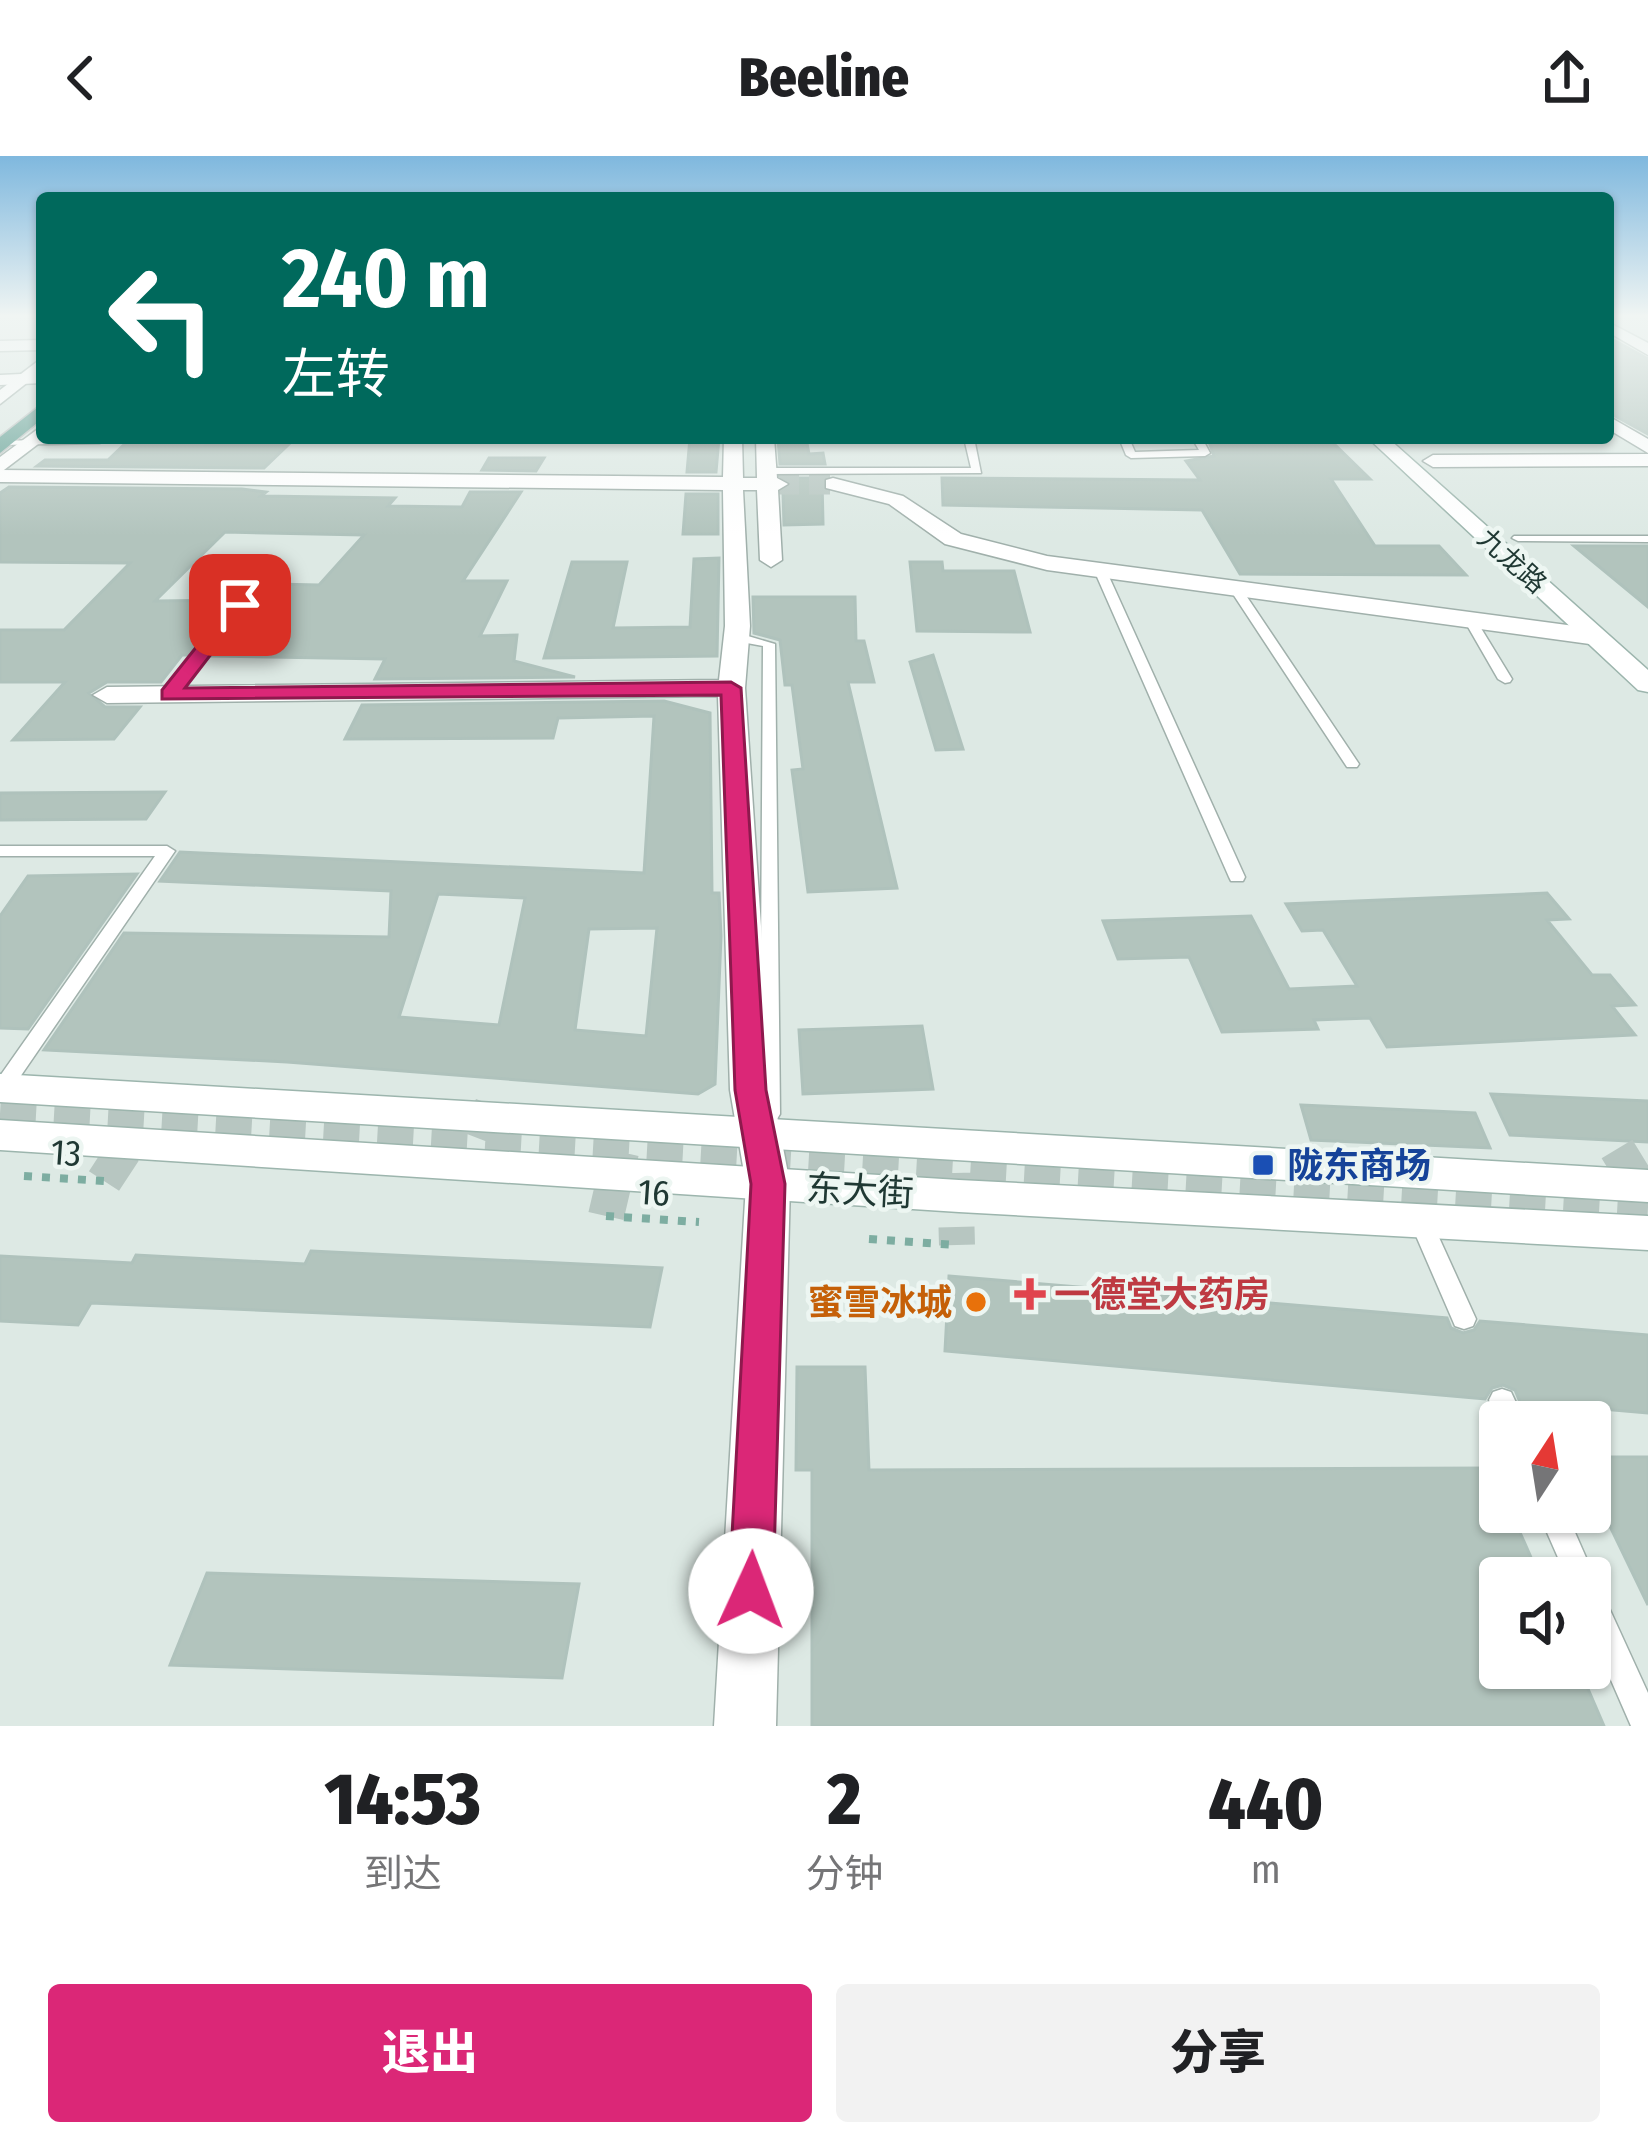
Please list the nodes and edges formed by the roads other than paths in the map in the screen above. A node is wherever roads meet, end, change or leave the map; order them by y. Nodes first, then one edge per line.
1 (27, 389) edge
2 (0, 417) edge
3 (36, 424) edge
4 (1614, 425) edge
5 (36, 426) edge
6 (737, 444) edge
7 (764, 444) edge
8 (970, 444) edge
9 (1127, 444) edge
10 (1200, 444) edge
11 (1385, 444) edge
12 (1413, 444) edge
13 (2, 445) edge
14 (1648, 447) edge
15 (1648, 460) edge
16 (1433, 461) junction
17 (0, 472) edge
18 (761, 481) junction
19 (833, 484) tunnel mouth
20 (1518, 538) junction
21 (1648, 538) edge
22 (771, 560) dead end
23 (1100, 570) junction
24 (264, 575) dead end
25 (1235, 588) junction
26 (1470, 620) junction
27 (1597, 637) junction
28 (741, 638) junction
29 (1648, 651) edge
30 (1505, 679) dead end
31 (1648, 684) edge
32 (731, 688) junction
33 (169, 694) junction
34 (107, 695) dead end
35 (1352, 764) dead end
36 (0, 851) edge
37 (1237, 877) dead end
38 (1, 1088) edge
39 (765, 1136) junction
40 (10, 1150) edge
41 (768, 1184) junction
42 (1648, 1186) edge
43 (1421, 1222) junction
44 (1648, 1233) edge
45 (1464, 1319) dead end
46 (1611, 1645) edge
47 (745, 1726) edge
48 (1647, 1726) edge

1 - 2 main road
3 - 13 main road
4 - 14 street
5 - 17 street
6 - 18 street
7 - 18 street
8 - 18 lane
9 - 10 lane
11 - 27 street, 九龙路
12 - 16 street, 九龙路
15 - 16 street
16 - 20 street, 九龙路
17 - 18 street
18 - 22 street
18 - 28 street
19 - 23 street
20 - 21 lane
20 - 29 street, 九龙路
23 - 25 street
23 - 37 lane
24 - 33 lane
25 - 26 street
25 - 35 lane
26 - 27 street
26 - 30 lane
27 - 31 street, 九龙路
28 - 32 street
28 - 39 lane
32 - 33 street
32 - 39 street
33 - 34 street
36 - 38 lane
38 - 39 street, 东大街
39 - 41 street
39 - 42 street, 东大街
40 - 41 street, 东大街
41 - 43 street, 东大街
41 - 47 street
43 - 44 street, 东大街
43 - 45 lane
46 - 48 lane

